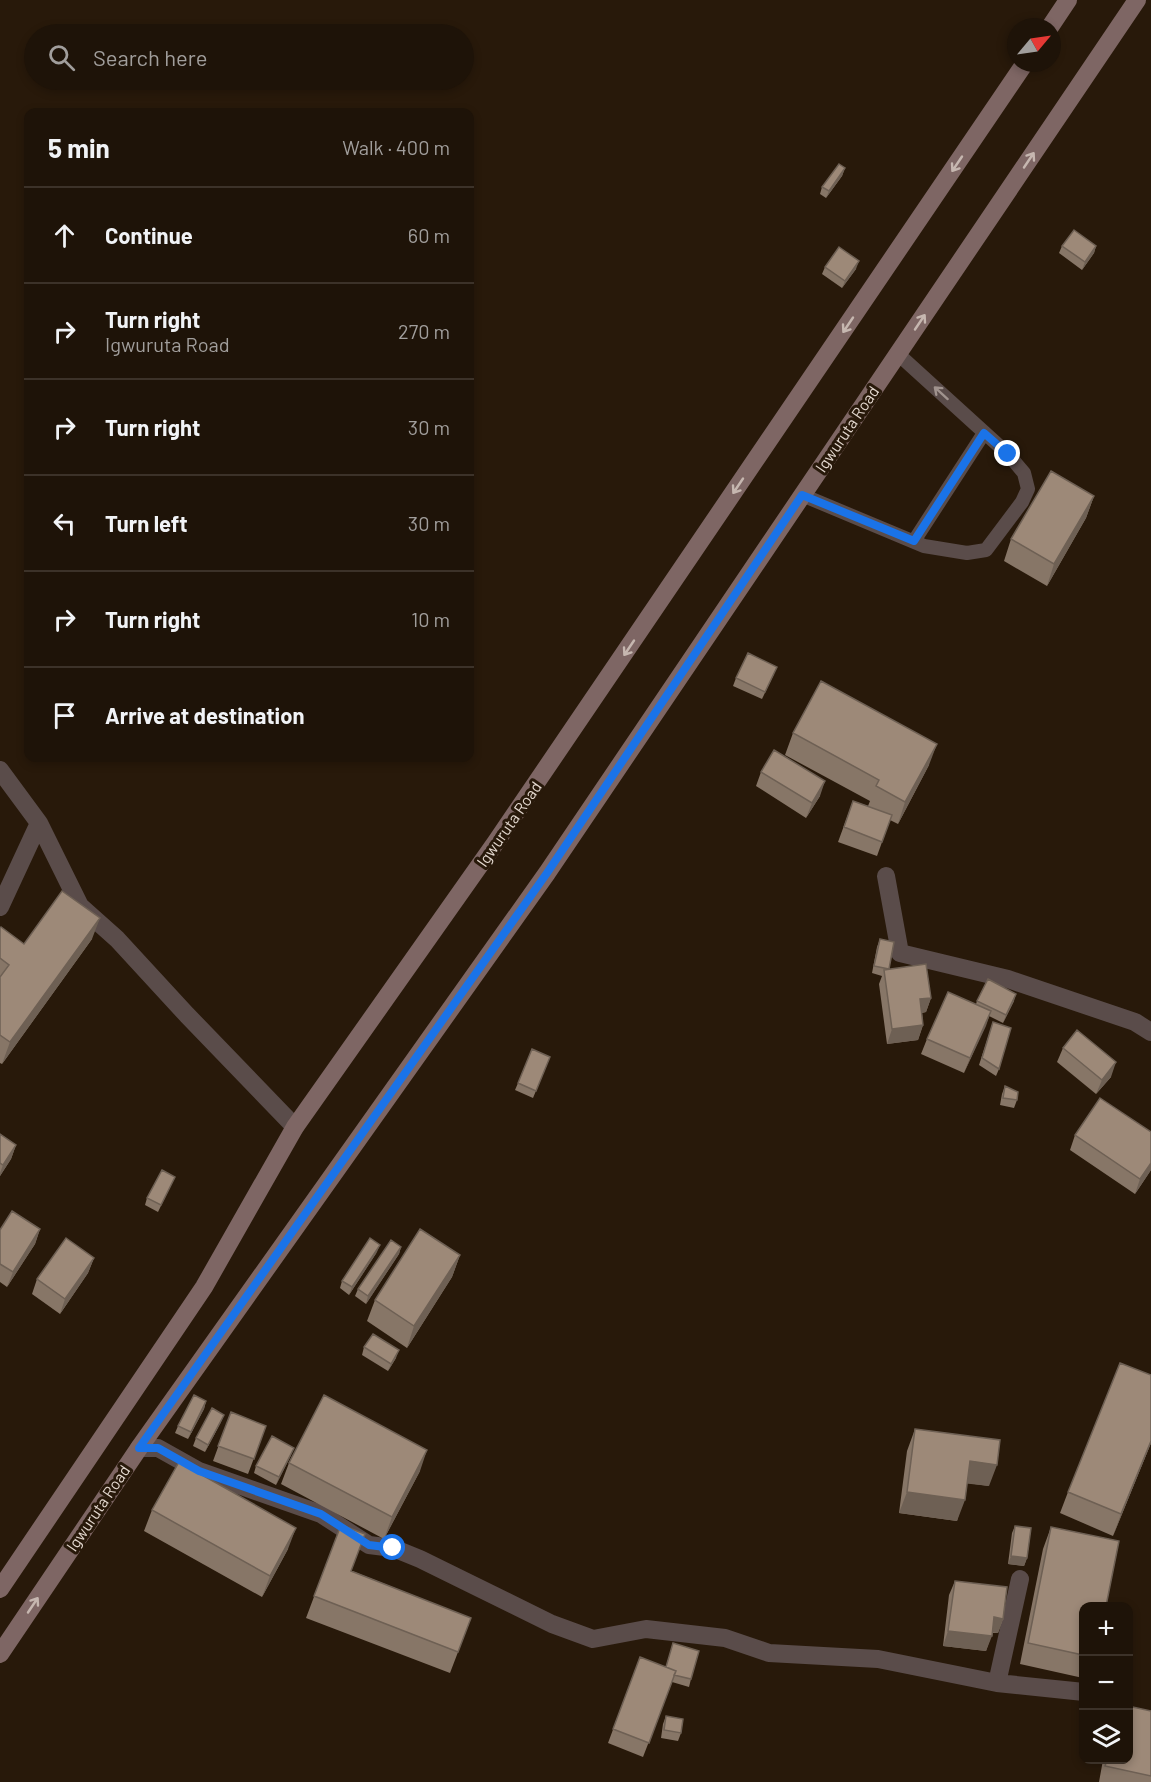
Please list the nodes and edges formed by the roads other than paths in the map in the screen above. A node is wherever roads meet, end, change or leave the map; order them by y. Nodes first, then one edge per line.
1 (1068, 0) edge
2 (1137, 0) edge
3 (1056, 18) edge
4 (1019, 72) edge
5 (898, 354) junction
6 (984, 433) junction
7 (802, 495) junction
8 (914, 541) junction
9 (0, 771) edge
10 (39, 823) junction
11 (886, 876) dead end
12 (0, 907) edge
13 (1151, 1032) edge
14 (295, 1127) junction
15 (139, 1448) junction
16 (1020, 1579) dead end
17 (0, 1589) edge
18 (0, 1654) edge
19 (997, 1683) junction
20 (1079, 1692) edge

1 - 3 main road
5 -> 2 main road, Igwuruta Road
4 -> 14 main road, Igwuruta Road
6 -> 5 lane
5 - 7 main road, Igwuruta Road
6 - 8 lane
6 - 8 lane
7 - 8 lane
7 - 15 main road, Igwuruta Road
9 - 10 street
10 - 12 street
10 - 14 street
11 - 13 street
14 - 17 main road, Igwuruta Road
18 -> 15 main road, Igwuruta Road
15 - 19 street
16 - 19 street
19 - 20 street

